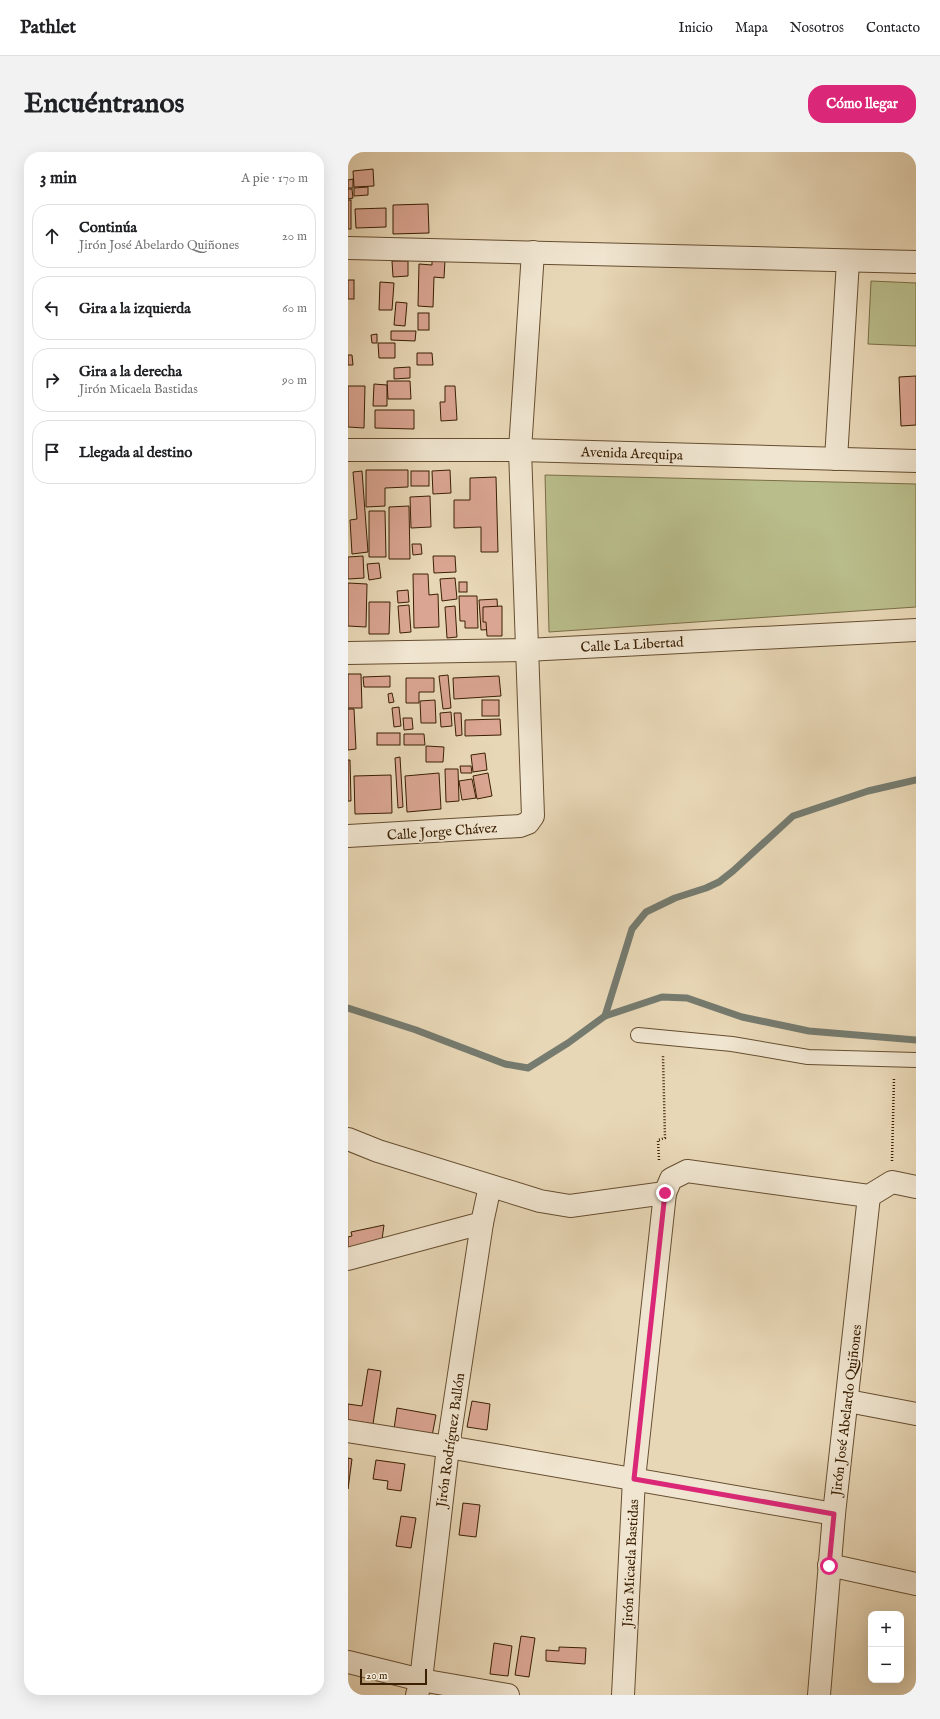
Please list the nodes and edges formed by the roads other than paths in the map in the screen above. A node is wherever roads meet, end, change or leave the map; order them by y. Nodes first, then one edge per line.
1 (348, 248) edge
2 (533, 252) junction
3 (848, 261) junction
4 (916, 262) edge
5 (348, 450) edge
6 (520, 450) junction
7 (836, 459) junction
8 (916, 461) edge
9 (916, 630) edge
10 (526, 650) junction
11 (348, 653) edge
12 (348, 836) edge
13 (638, 1035) dead end
14 (916, 1060) edge
15 (348, 1139) edge
16 (490, 1186) junction
17 (916, 1187) edge
18 (665, 1193) junction
19 (869, 1196) junction
20 (482, 1223) junction
21 (348, 1259) edge
22 (848, 1401) junction
23 (916, 1414) edge
24 (348, 1431) edge
25 (448, 1447) junction
26 (634, 1479) junction
27 (834, 1514) junction
28 (829, 1566) junction
29 (916, 1584) edge
30 (348, 1662) edge
31 (419, 1687) edge
32 (508, 1695) edge
33 (623, 1695) edge
34 (819, 1695) edge

1 - 2 street
2 - 3 street
2 - 6 street
3 - 4 street
3 - 7 street
5 - 6 street, Avenida Arequipa
6 - 7 street, Avenida Arequipa
6 - 10 street
7 - 8 street, Avenida Arequipa
9 - 10 street, Calle La Libertad
10 - 11 street, Calle La Libertad
10 - 12 street, Calle Jorge Chávez
13 - 14 lane
15 - 16 street
16 - 18 street
16 - 20 street, Jirón Rodríguez Ballón
17 - 19 street
18 - 19 street
18 - 26 street, Jirón Micaela Bastidas
19 - 22 street, Jirón José Abelardo Quiñones
20 - 21 street
20 - 25 street, Jirón Rodríguez Ballón
22 - 23 street
22 - 27 street, Jirón José Abelardo Quiñones
24 - 25 street
25 - 26 street
25 - 31 street, Jirón Rodríguez Ballón
26 - 27 street
26 - 33 street, Jirón Micaela Bastidas
27 - 28 street, Jirón José Abelardo Quiñones
28 - 29 street
28 - 34 street, Jirón José Abelardo Quiñones
30 - 31 street
31 - 32 street

